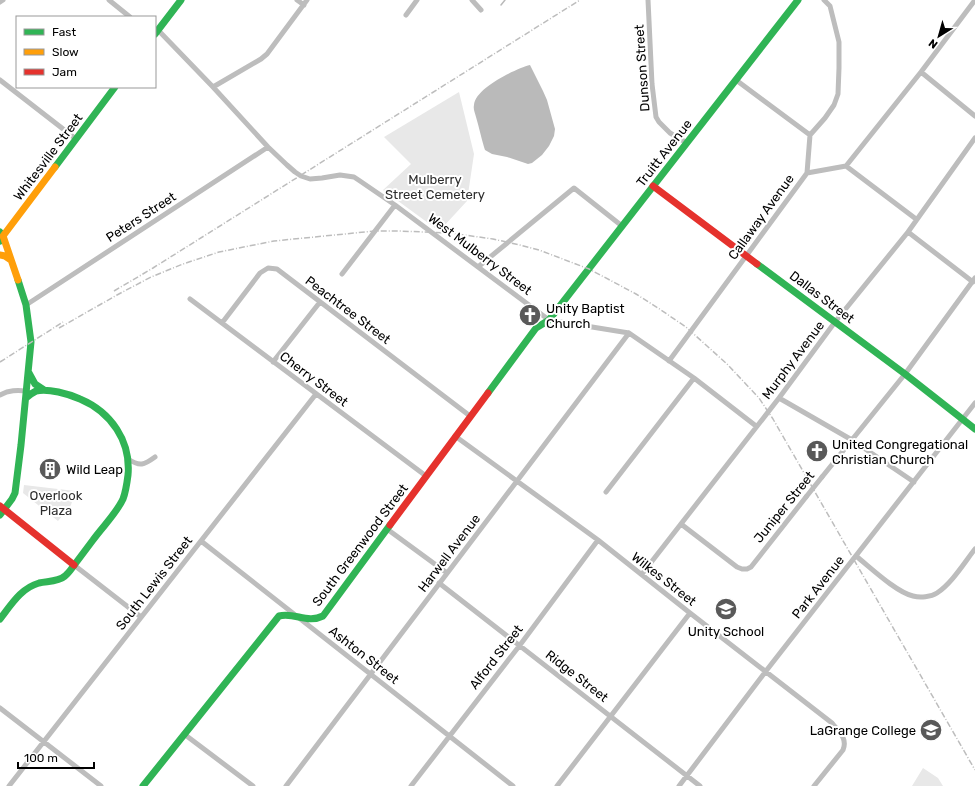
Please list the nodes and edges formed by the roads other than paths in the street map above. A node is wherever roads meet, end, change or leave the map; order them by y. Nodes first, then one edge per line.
1 (3, 0) edge
2 (109, 0) edge
3 (181, 0) edge
4 (297, 0) edge
5 (307, 0) edge
6 (417, 0) edge
7 (472, 0) edge
8 (648, 0) edge
9 (798, 0) edge
10 (824, 0) edge
11 (975, 0) edge
12 (0, 2) edge
13 (304, 5) junction
14 (481, 10) dead end
15 (406, 15) dead end
16 (129, 16) edge
17 (156, 32) edge
18 (921, 72) junction
19 (0, 80) edge
20 (736, 80) junction
21 (213, 87) junction
22 (112, 88) edge
23 (16, 89) edge
24 (975, 116) edge
25 (810, 135) junction
26 (975, 138) edge
27 (76, 139) junction
28 (687, 143) junction
29 (268, 147) junction
30 (846, 166) junction
31 (807, 173) junction
32 (653, 186) junction
33 (395, 205) junction
34 (916, 220) junction
35 (622, 226) junction
36 (908, 232) junction
37 (1, 236) edge
38 (0, 255) edge
39 (746, 256) junction
40 (12, 260) junction
41 (478, 267) junction
42 (342, 274) dead end
43 (974, 280) edge
44 (190, 299) dead end
45 (320, 302) junction
46 (26, 305) junction
47 (549, 320) junction
48 (835, 322) junction
49 (222, 323) junction
50 (629, 333) junction
51 (670, 360) junction
52 (274, 362) junction
53 (28, 370) junction
54 (905, 374) junction
55 (694, 378) junction
56 (44, 391) junction
57 (316, 394) junction
58 (0, 395) edge
59 (26, 395) junction
60 (779, 398) junction
61 (975, 403) edge
62 (470, 416) junction
63 (963, 419) junction
64 (756, 426) junction
65 (975, 429) edge
66 (455, 436) junction
67 (852, 440) junction
68 (155, 457) dead end
69 (128, 459) junction
70 (426, 476) junction
71 (517, 481) junction
72 (914, 482) junction
73 (606, 492) dead end
74 (1, 510) edge
75 (681, 524) junction
76 (387, 529) junction
77 (598, 540) junction
78 (201, 541) junction
79 (975, 549) edge
80 (856, 556) junction
81 (74, 565) junction
82 (447, 573) junction
83 (642, 574) junction
84 (439, 583) junction
85 (690, 613) junction
86 (142, 617) junction
87 (299, 617) junction
88 (0, 619) edge
89 (520, 645) junction
90 (766, 671) junction
91 (371, 674) junction
92 (0, 708) edge
93 (610, 716) junction
94 (184, 734) junction
95 (449, 736) junction
96 (44, 742) junction
97 (687, 776) junction
98 (9, 786) edge
99 (101, 786) edge
100 (143, 786) edge
101 (253, 786) edge
102 (286, 786) edge
103 (411, 786) edge
104 (513, 786) edge
105 (557, 786) edge
106 (679, 786) edge
107 (700, 786) edge
108 (814, 786) edge

1 - 12 street
2 - 16 street
3 - 17 main road
4 - 13 street
5 - 13 street
6 - 15 street
7 - 14 street
8 - 28 street, Dunson Street
9 - 20 main road, Truitt Avenue
10 - 25 street
11 - 18 street
13 - 21 street
17 - 21 street, West Mulberry Street
18 - 24 street
18 - 30 street
19 - 23 street
20 - 25 street
20 - 28 main road, Truitt Avenue
21 - 29 street, West Mulberry Street
22 - 27 main road, Whitesville Street
23 - 27 street
25 - 31 street
26 - 34 street, Murphy Avenue
27 - 37 main road, Whitesville Street
28 - 32 main road, Truitt Avenue
29 - 33 street, West Mulberry Street
29 - 46 street, Peters Street
30 - 31 street, Callaway Avenue
30 - 34 street
31 - 39 street, Callaway Avenue
32 - 35 main road, Truitt Avenue
32 - 39 main road, Dallas Street
33 - 41 street, West Mulberry Street
33 - 42 street
34 - 36 street, Murphy Avenue
35 - 41 street
35 - 47 main road, Truitt Avenue
36 - 43 street
36 - 48 street, Murphy Avenue
37 - 40 main road
38 - 40 main road
39 - 48 main road, Dallas Street
39 - 51 street, Callaway Avenue
40 - 46 main road
41 - 47 street, West Mulberry Street
43 - 54 street, Juniper Street
44 - 49 street, Cherry Street
45 - 49 street, Peachtree Street
45 - 52 street
45 - 62 street, Peachtree Street
46 - 53 main road
47 - 50 street, West Mulberry Street
47 - 62 main road, South Greenwood Street
48 - 54 main road, Dallas Street
48 - 60 street, Murphy Avenue
49 - 52 street, Cherry Street
50 - 51 street, West Mulberry Street
50 - 71 street, Harwell Avenue
51 - 55 street, West Mulberry Street
52 - 57 street, Cherry Street
53 - 56 main road
53 - 59 main road
54 - 63 main road, Dallas Street
54 - 67 street, Juniper Street
55 - 64 street, West Mulberry Street
55 - 73 street
56 - 59 main road
56 - 69 main road
57 - 70 street, Cherry Street
57 - 78 street, South Lewis Street
58 - 59 street
59 - 74 main road
60 - 64 street, Murphy Avenue
60 - 67 street
61 - 63 street, Park Avenue
62 - 66 main road, South Greenwood Street
63 - 65 main road, Dallas Street
63 - 72 street, Park Avenue
64 - 75 street, Murphy Avenue
66 - 70 main road, South Greenwood Street
66 - 71 street, Wilkes Street
67 - 72 street
67 - 75 street, Juniper Street, bridge
68 - 69 street
69 - 81 main road
70 - 76 main road, South Greenwood Street
71 - 77 street, Wilkes Street
71 - 82 street, Harwell Avenue
72 - 80 street, Park Avenue
74 - 81 main road
75 - 83 street, Murphy Avenue
76 - 82 street
76 - 87 main road, South Greenwood Street
77 - 83 street, Wilkes Street
77 - 89 street, Alford Street
78 - 86 street, South Lewis Street
78 - 87 street, Ashton Street
79 - 80 street
80 - 90 street, Park Avenue
81 - 86 street
81 - 88 main road
82 - 84 street, Harwell Avenue
83 - 85 street, Wilkes Street
84 - 89 street, Ridge Street
84 - 91 street, Harwell Avenue
85 - 90 street, Wilkes Street
85 - 93 street
86 - 96 street, South Lewis Street
87 - 91 street, Ashton Street
87 - 94 main road, South Greenwood Street
89 - 93 street, Ridge Street
89 - 95 street, Alford Street
90 - 97 street, Park Avenue
90 - 108 street, Wilkes Street
91 - 95 street, Ashton Street
91 - 102 street, Harwell Avenue
92 - 96 street
93 - 97 street, Ridge Street
93 - 105 street
94 - 100 main road, South Greenwood Street
94 - 101 street
95 - 103 street, Alford Street
95 - 104 street, Ashton Street
96 - 98 street, South Lewis Street
96 - 99 street
97 - 106 street, Park Avenue
97 - 107 street, Ridge Street

